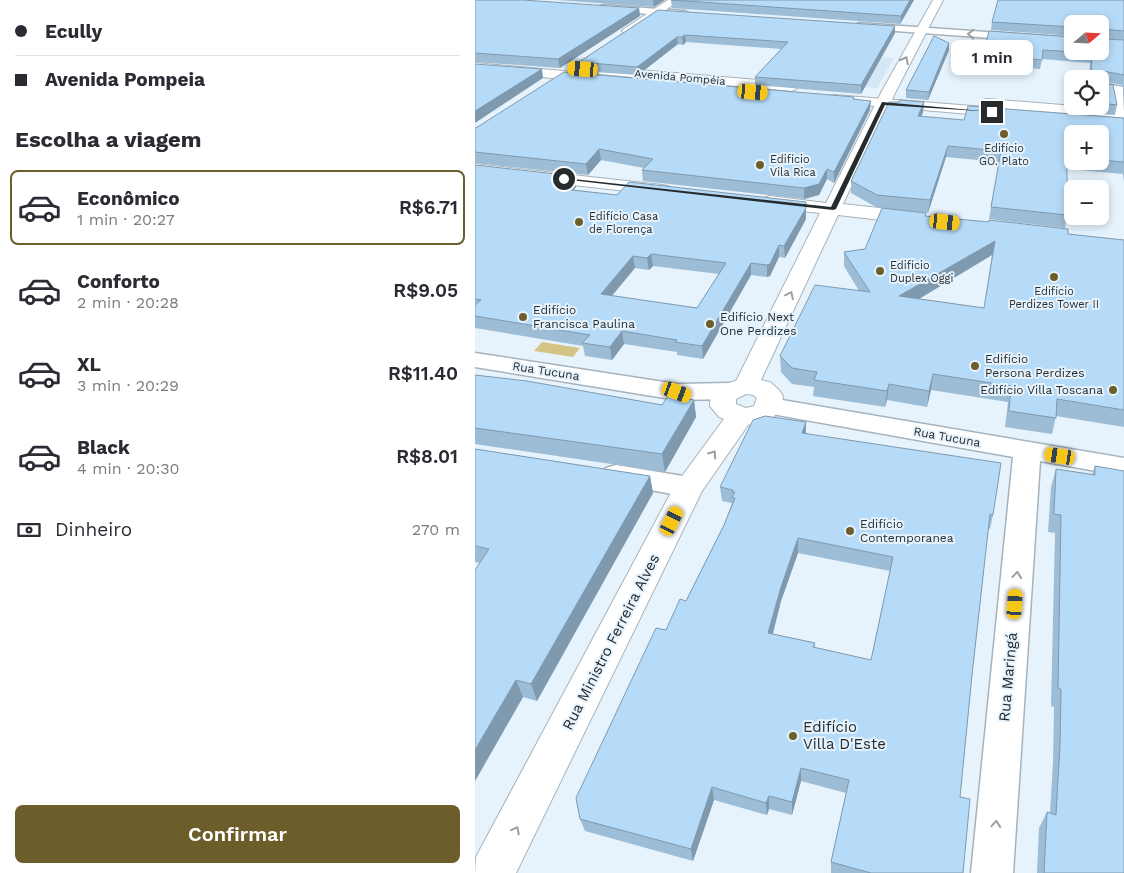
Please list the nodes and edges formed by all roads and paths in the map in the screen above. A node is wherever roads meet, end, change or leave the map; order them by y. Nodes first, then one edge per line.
1 (675, 0) edge
2 (938, 0) edge
3 (593, 8) edge
4 (657, 12) junction
5 (693, 14) edge
6 (847, 25) edge
7 (921, 30) junction
8 (618, 37) edge
9 (1064, 40) edge
10 (475, 60) edge
11 (475, 67) edge
12 (571, 69) junction
13 (543, 87) edge
14 (1109, 88) edge
15 (801, 92) edge
16 (820, 94) edge
17 (885, 99) junction
18 (1123, 117) edge
19 (475, 170) edge
20 (674, 191) edge
21 (753, 200) edge
22 (833, 209) junction
23 (932, 220) edge
24 (475, 360) edge
25 (742, 401) junction
26 (1027, 451) junction
27 (1124, 467) edge
28 (591, 471) edge
29 (689, 487) junction
30 (475, 869) edge
31 (491, 873) edge
32 (992, 873) edge

1 - 4 street
2 - 7 street, Rua Ministro Ferreira Alves
3 - 4 street
4 - 5 street
4 - 8 street
6 - 7 street
9 -> 7 street
17 -> 7 street, Rua Ministro Ferreira Alves
10 - 12 street, Avenida Pompéia
11 - 12 street
12 - 13 street
12 - 15 street, Avenida Pompéia
14 - 18 street
16 - 17 street
17 - 18 street
17 - 22 street, Rua Ministro Ferreira Alves
19 - 20 street
21 - 22 street
22 - 23 street
25 -> 22 street, Rua Ministro Ferreira Alves
24 - 25 street, Rua Tucuna
25 - 26 street, Rua Tucuna
29 -> 25 street, Rua Ministro Ferreira Alves
26 - 27 street, Rua Tucuna
32 -> 26 street, Rua Maringá
28 - 29 street
31 -> 29 street, Rua Ministro Ferreira Alves
30 - 31 street

